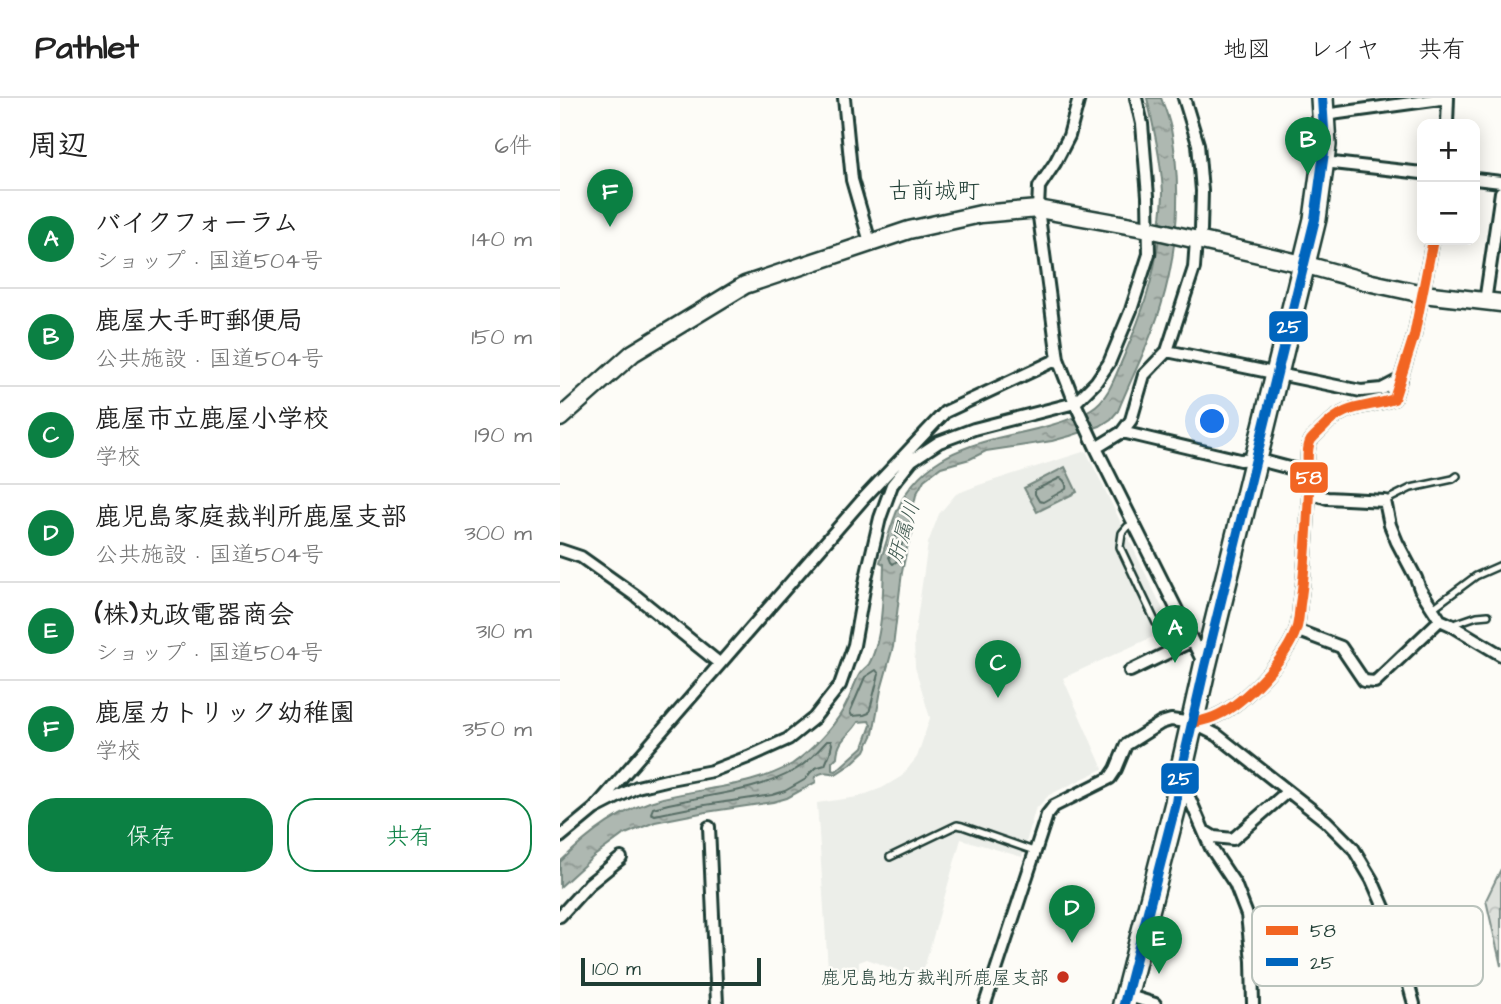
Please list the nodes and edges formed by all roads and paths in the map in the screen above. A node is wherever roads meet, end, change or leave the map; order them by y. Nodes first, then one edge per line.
1 (844, 98) edge
2 (1079, 98) edge
3 (1136, 98) edge
4 (1184, 98) edge
5 (1448, 98) edge
6 (1323, 107) edge
7 (1447, 119) edge
8 (1324, 162) junction
9 (1417, 172) edge
10 (1480, 180) edge
11 (1501, 182) edge
12 (1501, 192) edge
13 (1038, 209) junction
14 (1149, 229) junction
15 (1196, 240) junction
16 (870, 242) junction
17 (1432, 245) edge
18 (1303, 264) junction
19 (1423, 294) junction
20 (1493, 302) edge
21 (1167, 351) junction
22 (1058, 359) junction
23 (1276, 374) junction
24 (1401, 379) junction
25 (1075, 403) junction
26 (560, 418) edge
27 (1122, 432) junction
28 (1096, 448) junction
29 (1255, 459) junction
30 (1309, 473) junction
31 (1457, 476) dead end
32 (1309, 492) junction
33 (1385, 501) junction
34 (1134, 523) junction
35 (560, 550) edge
36 (1501, 565) edge
37 (1433, 608) junction
38 (1488, 615) dead end
39 (1445, 622) junction
40 (1156, 623) dead end
41 (1296, 631) junction
42 (1192, 641) junction
43 (1501, 655) edge
44 (719, 663) junction
45 (1205, 666) junction
46 (1130, 671) dead end
47 (1193, 723) junction
48 (1180, 776) junction
49 (1288, 791) junction
50 (594, 809) junction
51 (709, 827) dead end
52 (1204, 831) junction
53 (560, 836) edge
54 (1034, 851) junction
55 (890, 857) dead end
56 (621, 858) dead end
57 (1383, 906) edge
58 (560, 916) edge
59 (1409, 986) edge
60 (1125, 999) edge
61 (717, 1004) edge
62 (985, 1004) edge
63 (1155, 1004) edge
64 (1252, 1004) edge
65 (1414, 1004) edge

1 - 16 street
2 - 13 street
3 - 14 street
4 - 15 street
5 - 6 street
5 - 7 street
6 - 8 highway
8 - 9 street
8 - 18 highway
10 - 11 street
12 - 20 street
13 - 14 street
13 - 16 street
13 - 22 street
14 - 15 street
14 - 25 street
15 - 18 street
15 - 21 street
16 - 26 street
17 - 19 street
18 - 19 street
18 - 23 highway
19 - 20 street
19 - 24 street
21 - 23 street
21 - 27 street
22 - 25 street
22 - 44 street
23 - 24 street
23 - 29 highway
24 - 30 street
25 - 28 street
25 - 50 street
27 - 28 street
27 - 29 street
28 - 34 street
29 - 30 street
29 - 45 highway
30 - 32 street
31 - 33 lane
32 - 33 street
32 - 41 street
33 - 37 street
34 - 40 lane
34 - 42 street
35 - 44 street
36 - 37 lane
37 - 39 street
38 - 39 lane
39 - 41 street
39 - 43 street
41 - 47 street
42 - 45 street
42 - 46 street
44 - 50 street
45 - 47 highway
47 - 48 highway
47 - 49 street
47 - 54 street
48 - 52 street
48 - 60 highway
49 - 52 street
49 - 57 street
50 - 53 street
51 - 61 street
52 - 64 street
54 - 55 lane
54 - 62 street
56 - 58 street
59 - 65 street
60 - 63 street

